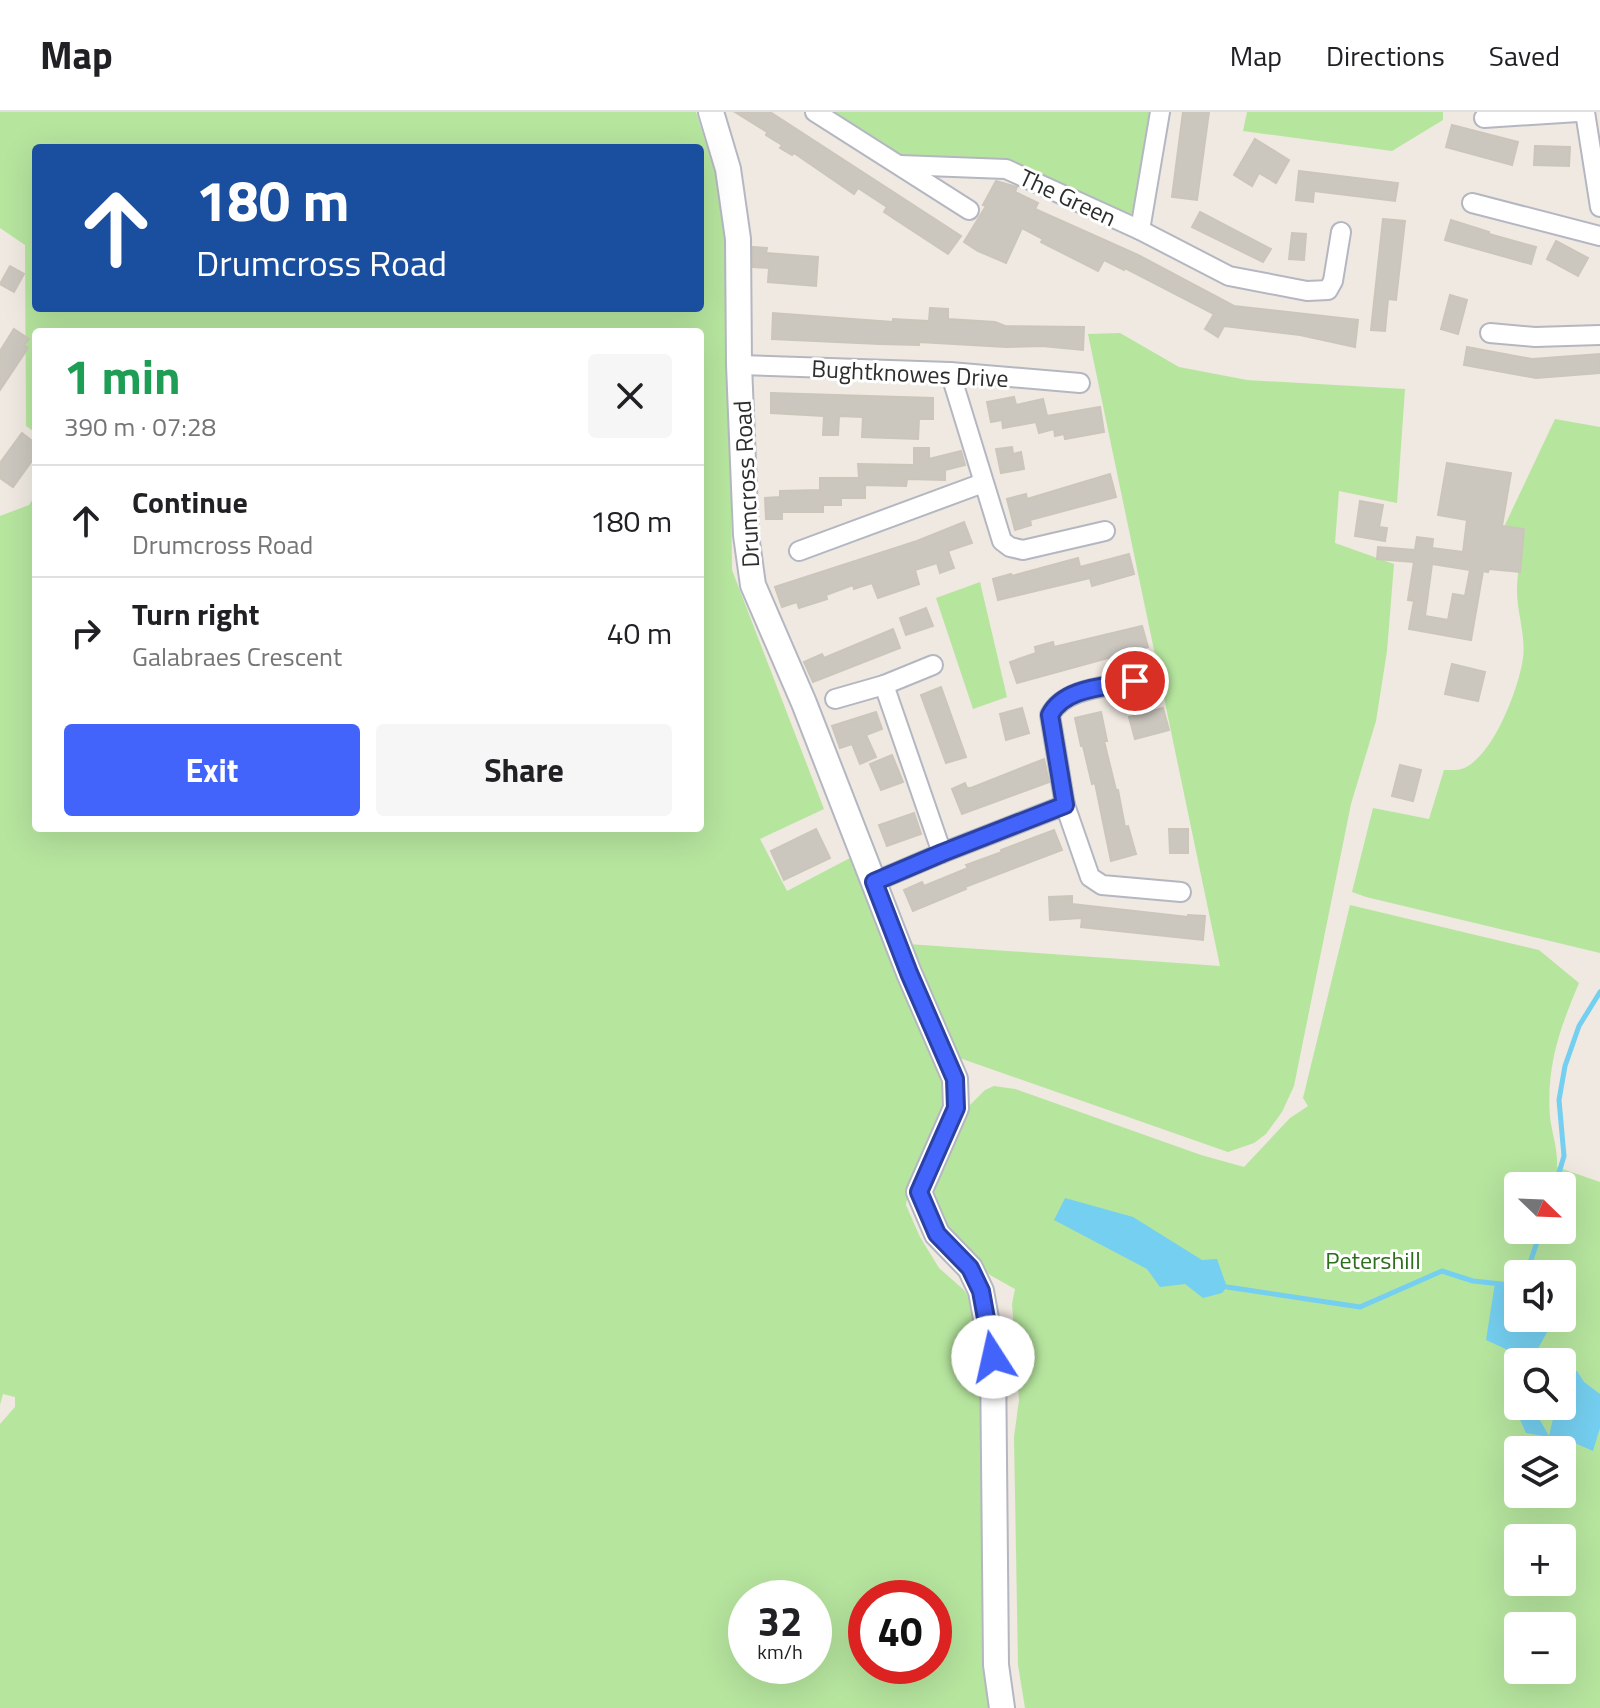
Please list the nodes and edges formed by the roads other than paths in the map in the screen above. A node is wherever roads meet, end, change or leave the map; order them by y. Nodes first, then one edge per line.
1 (711, 112) edge
2 (815, 112) edge
3 (1160, 112) edge
4 (1578, 112) edge
5 (1587, 112) edge
6 (1600, 113) edge
7 (1484, 118) dead end
8 (900, 165) junction
9 (1472, 203) dead end
10 (1600, 207) edge
11 (969, 210) dead end
12 (1140, 230) junction
13 (1341, 232) dead end
14 (1600, 236) edge
15 (1490, 333) dead end
16 (1600, 335) edge
17 (739, 365) junction
18 (950, 372) junction
19 (1080, 383) dead end
20 (983, 483) junction
21 (1105, 531) dead end
22 (799, 551) dead end
23 (933, 665) dead end
24 (1135, 681) dead end
25 (884, 685) junction
26 (835, 699) dead end
27 (1065, 805) junction
28 (942, 853) junction
29 (874, 882) junction
30 (1181, 892) dead end
31 (1002, 1708) edge

1 - 17 street, Drumcross Road
2 - 8 street, The Green
3 - 12 street, The Green
4 - 7 street
5 - 6 street
5 - 10 street
8 - 11 street, The Green
8 - 12 street, The Green
9 - 14 street
12 - 13 street, The Green
15 - 16 street
17 - 18 street, Bughtknowes Drive
17 - 29 street, Drumcross Road
18 - 19 street, Bughtknowes Drive
18 - 20 street
20 - 21 street
20 - 22 street
23 - 25 street
24 - 27 street
25 - 26 street
25 - 28 street
27 - 28 street
27 - 30 street
28 - 29 street
29 - 31 street, Drumcross Road

